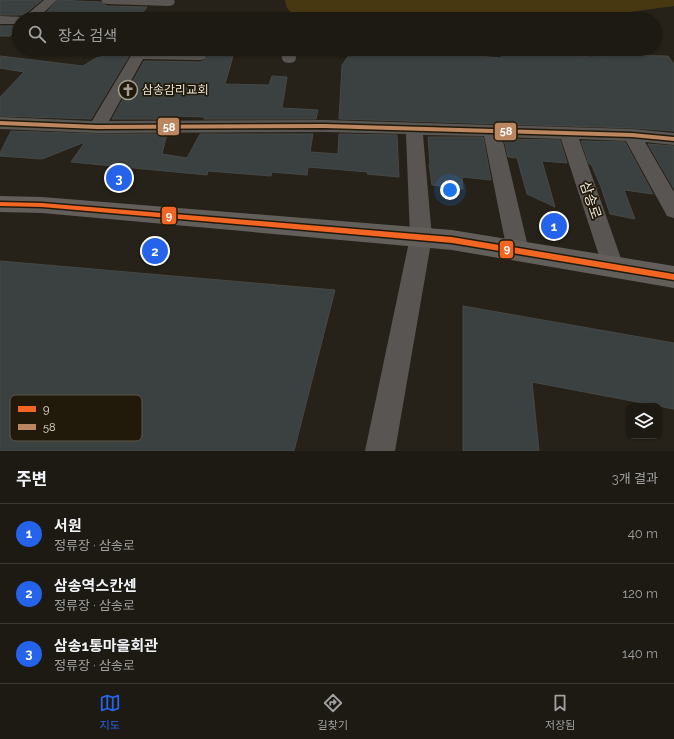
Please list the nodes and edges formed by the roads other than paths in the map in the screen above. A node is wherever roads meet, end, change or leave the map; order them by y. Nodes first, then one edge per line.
1 (50, 0) edge
2 (107, 0) edge
3 (169, 2) dead end
4 (37, 12) edge
5 (0, 20) edge
6 (12, 20) edge
7 (138, 56) edge
8 (0, 123) edge
9 (97, 127) junction
10 (414, 128) junction
11 (492, 130) junction
12 (568, 133) junction
13 (632, 135) junction
14 (674, 139) edge
15 (0, 190) edge
16 (0, 204) edge
17 (42, 205) junction
18 (674, 210) edge
19 (0, 213) edge
20 (421, 237) junction
21 (518, 251) junction
22 (613, 267) junction
23 (674, 277) edge
24 (380, 451) edge

1 - 4 street
2 - 3 street
5 - 6 street
7 - 9 street
8 - 9 street
9 - 10 street
10 - 11 street
10 - 20 street
11 - 12 street
11 - 21 street
12 - 13 street
12 - 22 street, 삼송로
13 - 14 street
13 - 18 street
15 - 17 main road
16 - 17 main road
17 - 19 main road
17 - 20 main road
20 - 21 main road
20 - 24 street
21 - 22 main road
22 - 23 main road

